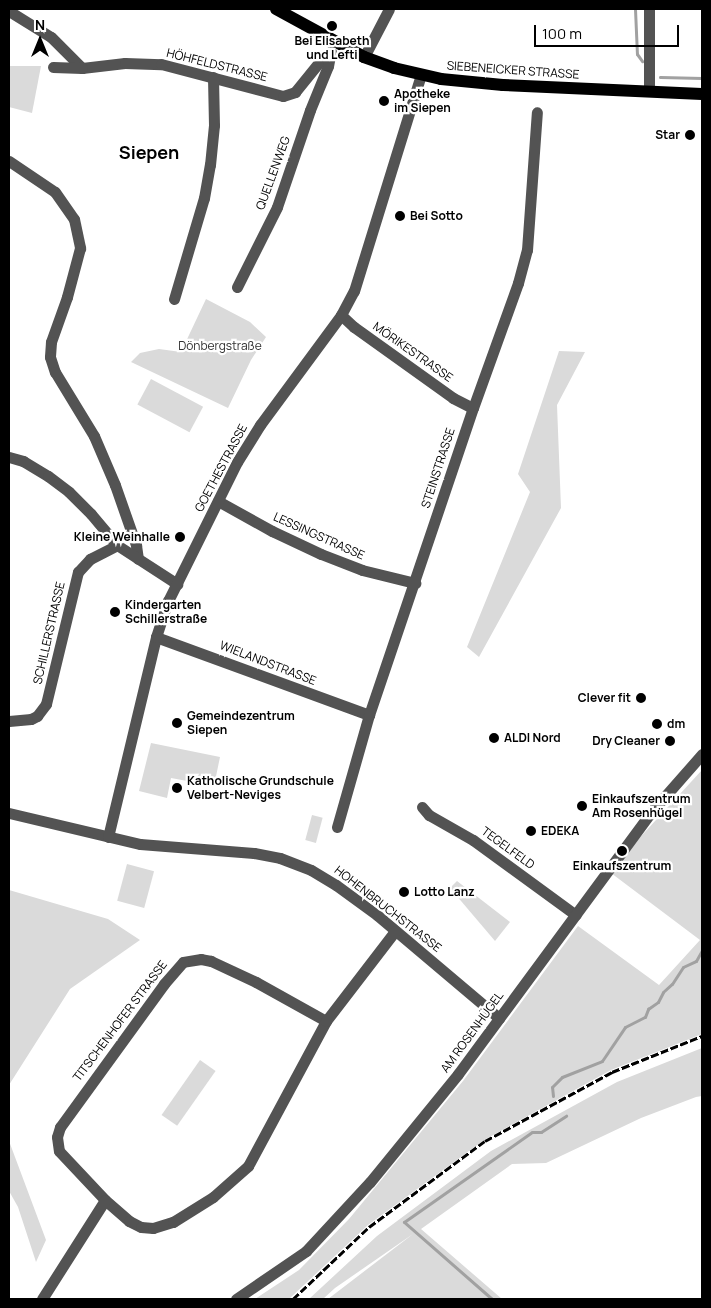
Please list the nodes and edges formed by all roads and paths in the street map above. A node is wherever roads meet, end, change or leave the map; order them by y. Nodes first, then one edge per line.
1 (276, 9) edge
2 (389, 9) edge
3 (649, 9) edge
4 (9, 11) edge
5 (334, 42) junction
6 (364, 57) junction
7 (329, 61) junction
8 (53, 67) dead end
9 (82, 68) junction
10 (421, 74) junction
11 (213, 78) junction
12 (649, 91) junction
13 (702, 94) edge
14 (537, 112) dead end
15 (9, 161) edge
16 (237, 287) dead end
17 (174, 299) dead end
18 (341, 316) junction
19 (473, 408) junction
20 (9, 457) edge
21 (218, 501) junction
22 (117, 545) junction
23 (138, 559) junction
24 (415, 583) junction
25 (177, 584) junction
26 (156, 636) junction
27 (369, 716) junction
28 (9, 721) edge
29 (702, 754) edge
30 (422, 807) dead end
31 (9, 813) edge
32 (337, 827) dead end
33 (108, 837) junction
34 (576, 915) junction
35 (395, 931) junction
36 (499, 1018) junction
37 (326, 1021) junction
38 (105, 1200) junction
39 (42, 1299) edge
40 (236, 1299) edge

1 - 5 main road, SIEBENEICKER STRASSE
2 - 6 street
3 - 12 street
4 - 9 street
5 - 6 main road, SIEBENEICKER STRASSE
5 - 7 street, HÖHFELDSTRASSE
6 - 10 main road, SIEBENEICKER STRASSE
7 - 11 street, HÖHFELDSTRASSE
7 - 16 street, QUELLENWEG
8 - 9 street, HÖHFELDSTRASSE
9 - 11 street, HÖHFELDSTRASSE
10 - 12 main road, SIEBENEICKER STRASSE
10 - 18 street, GOETHESTRASSE
11 - 17 street
12 - 13 main road, SIEBENEICKER STRASSE
14 - 19 street, STEINSTRASSE
15 - 23 street
18 - 19 street, MÖRIKESTRASSE
18 - 21 street, GOETHESTRASSE
19 - 24 street, STEINSTRASSE
20 - 22 street
21 - 24 street, LESSINGSTRASSE
21 - 25 street, GOETHESTRASSE
22 - 23 street
22 - 28 street, SCHILLERSTRASSE
23 - 25 street
24 - 27 street, STEINSTRASSE
25 - 26 street, GOETHESTRASSE
26 - 27 street, WIELANDSTRASSE
26 - 33 street, GOETHESTRASSE
27 - 32 street, STEINSTRASSE
29 - 34 street, AM ROSENHÜGEL
30 - 34 street, TEGELFELD
31 - 33 street, HOHENBRUCHSTRASSE
33 - 35 street, HOHENBRUCHSTRASSE
34 - 36 street, AM ROSENHÜGEL
35 - 36 street, HOHENBRUCHSTRASSE
35 - 37 street, TITSCHENHOFER STRASSE
36 - 40 street, AM ROSENHÜGEL
37 - 38 street, TITSCHENHOFER STRASSE
37 - 38 street, TITSCHENHOFER STRASSE
38 - 39 street

